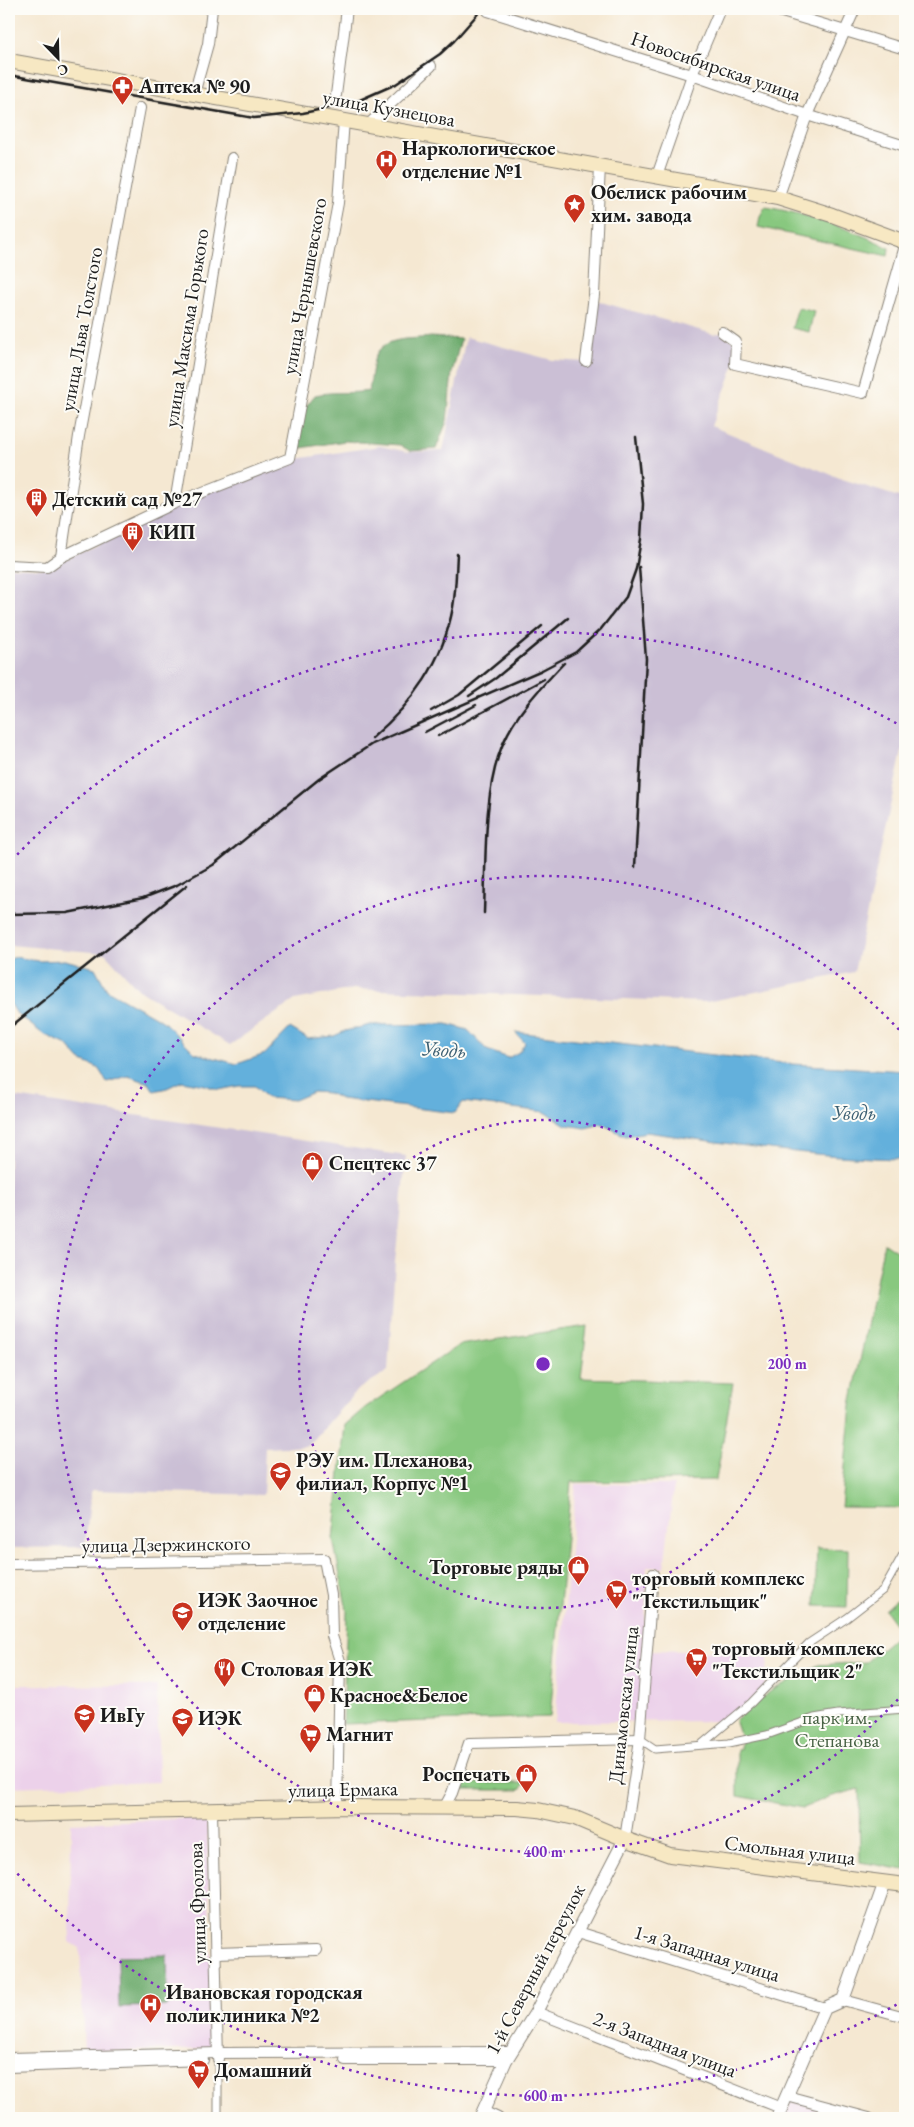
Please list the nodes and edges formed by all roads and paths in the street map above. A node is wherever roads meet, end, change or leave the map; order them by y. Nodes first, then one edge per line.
1 (212, 9) edge
2 (347, 9) edge
3 (720, 9) edge
4 (772, 9) edge
5 (855, 9) edge
6 (488, 10) edge
7 (846, 30) junction
8 (905, 49) edge
9 (9, 61) edge
10 (431, 66) dead end
11 (692, 75) junction
12 (194, 94) junction
13 (336, 95) dead end
14 (140, 108) dead end
15 (807, 115) junction
16 (344, 120) junction
17 (368, 125) junction
18 (905, 146) edge
19 (232, 158) dead end
20 (600, 166) junction
21 (657, 176) junction
22 (778, 198) junction
23 (905, 244) edge
24 (722, 332) dead end
25 (586, 361) dead end
26 (175, 503) junction
27 (61, 557) junction
28 (9, 565) edge
29 (905, 1551) edge
30 (9, 1564) edge
31 (653, 1574) dead end
32 (905, 1709) edge
33 (640, 1739) junction
34 (702, 1744) junction
35 (337, 1808) junction
36 (444, 1808) junction
37 (212, 1811) junction
38 (9, 1816) edge
39 (625, 1839) junction
40 (670, 1855) joint
41 (885, 1882) junction
42 (905, 1885) edge
43 (578, 1932) junction
44 (316, 1950) dead end
45 (216, 1953) junction
46 (843, 2000) junction
47 (825, 2008) junction
48 (536, 2012) junction
49 (905, 2017) edge
50 (218, 2056) junction
51 (508, 2056) junction
52 (9, 2058) edge
53 (89, 2060) junction
54 (9, 2067) edge
55 (787, 2096) junction
56 (779, 2113) edge
57 (481, 2115) edge
58 (218, 2118) edge
59 (498, 2118) edge
60 (869, 2118) edge

1 - 12 street
2 - 13 street
3 - 11 street
4 - 7 street
5 - 7 street
6 - 11 street, Новосибирская улица
7 - 8 street
7 - 15 street
9 - 12 main road, улица Кузнецова
10 - 17 street
11 - 15 street, Новосибирская улица
11 - 21 street
12 - 16 main road, улица Кузнецова
14 - 27 street, улица Льва Толстого
15 - 18 street, Новосибирская улица
15 - 22 street
16 - 17 main road, улица Кузнецова
16 - 26 street, улица Чернышевского
17 - 20 main road, улица Кузнецова
19 - 26 street, улица Максима Горького
20 - 21 main road, улица Кузнецова
20 - 25 street
21 - 22 main road, улица Кузнецова
22 - 23 main road, улица Кузнецова
23 - 24 street
26 - 27 street
27 - 28 street
29 - 34 street
30 - 35 street, улица Дзержинского
31 - 33 street, Динамовская улица
32 - 34 street
33 - 34 street
33 - 36 street
33 - 39 street, Динамовская улица
35 - 36 main road, улица Ермака
35 - 37 main road, улица Ермака
36 - 39 main road, улица Ермака
37 - 38 main road, улица Ермака
37 - 45 street, улица Фролова
39 - 40 main road, улица Ермака
39 - 43 street, 1-й Северный переулок
40 - 41 main road, Смольная улица
41 - 42 main road, Смольная улица
41 - 46 street
43 - 47 street, 1-я Западная улица
43 - 48 street, 1-й Северный переулок
44 - 45 street
45 - 50 street, улица Фролова
46 - 47 street
46 - 49 street
47 - 55 street
48 - 51 street, 1-й Северный переулок
48 - 56 street, 2-я Западная улица
50 - 51 street
50 - 53 street
50 - 58 street, улица Фролова
51 - 57 street, 1-й Северный переулок
52 - 53 street
53 - 54 street
55 - 56 street
55 - 60 street
57 - 59 street

